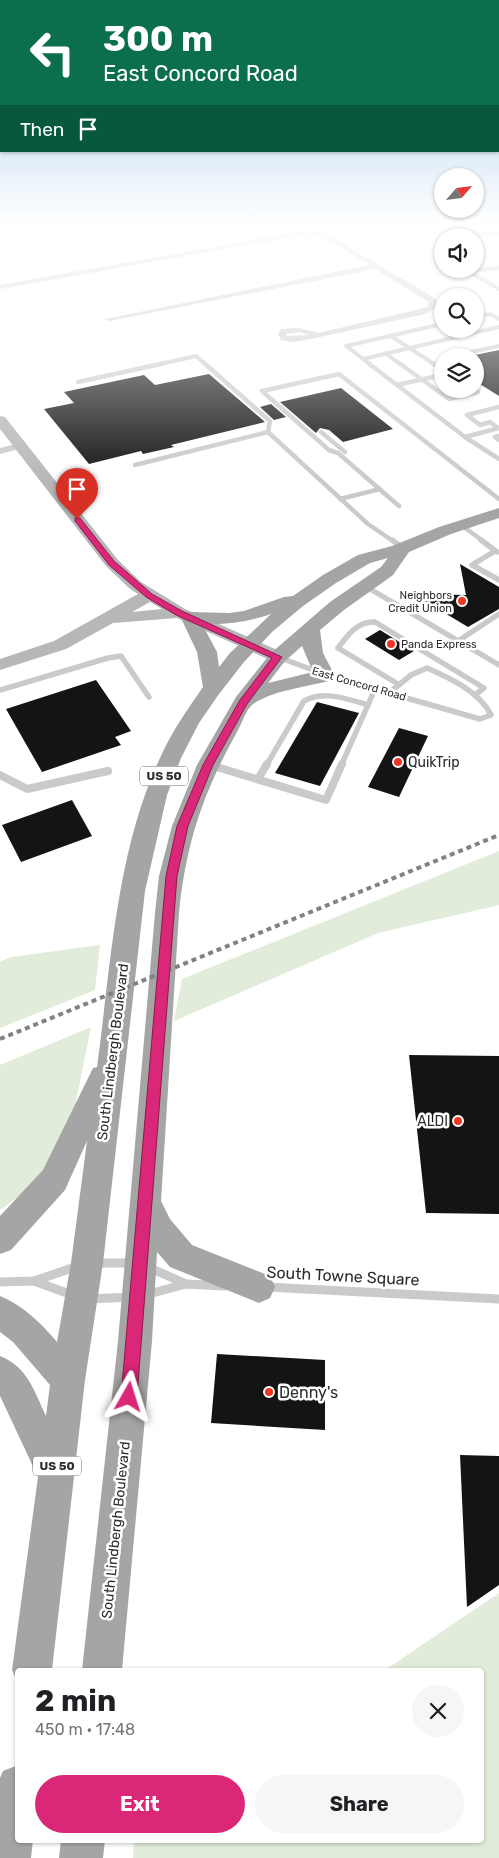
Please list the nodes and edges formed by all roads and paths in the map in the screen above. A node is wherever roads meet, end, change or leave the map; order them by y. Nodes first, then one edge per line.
1 (156, 310) edge
2 (428, 310) edge
3 (484, 315) edge
4 (109, 319) dead end
5 (499, 319) edge
6 (434, 327) edge
7 (499, 327) edge
8 (484, 330) edge
9 (319, 334) dead end
10 (391, 336) junction
11 (451, 338) edge
12 (499, 346) edge
13 (408, 348) junction
14 (484, 349) edge
15 (385, 354) junction
16 (363, 359) junction
17 (434, 364) edge
18 (434, 377) edge
19 (422, 380) junction
20 (78, 382) dead end
21 (397, 385) junction
22 (434, 388) edge
23 (499, 407) edge
24 (0, 420) edge
25 (499, 428) edge
26 (268, 432) junction
27 (321, 432) dead end
28 (465, 437) junction
29 (20, 446) junction
30 (0, 451) edge
31 (345, 452) dead end
32 (499, 458) edge
33 (135, 465) dead end
34 (382, 491) junction
35 (499, 499) edge
36 (343, 501) junction
37 (399, 506) dead end
38 (499, 513) edge
39 (461, 525) junction
40 (403, 548) junction
41 (497, 552) edge
42 (499, 580) edge
43 (365, 586) junction
44 (149, 595) junction
45 (304, 597) junction
46 (499, 614) edge
47 (185, 616) junction
48 (106, 620) junction
49 (310, 627) junction
50 (458, 641) junction
51 (249, 645) junction
52 (278, 657) junction
53 (0, 665) edge
54 (499, 665) edge
55 (325, 676) junction
56 (398, 684) junction
57 (213, 688) junction
58 (375, 689) junction
59 (0, 690) edge
60 (389, 693) junction
61 (475, 695) junction
62 (149, 697) dead end
63 (243, 702) junction
64 (368, 705) junction
65 (208, 765) junction
66 (108, 771) dead end
67 (0, 775) edge
68 (258, 779) junction
69 (113, 1057) junction
70 (145, 1202) junction
71 (0, 1239) edge
72 (87, 1263) junction
73 (139, 1280) junction
74 (34, 1281) junction
75 (0, 1282) edge
76 (186, 1284) junction
77 (259, 1287) junction
78 (81, 1299) junction
79 (499, 1299) edge
80 (0, 1312) edge
81 (0, 1373) edge
82 (68, 1380) junction
83 (56, 1475) junction
84 (32, 1668) edge
85 (102, 1668) edge
86 (15, 1810) edge
87 (83, 1843) edge
88 (9, 1858) edge
89 (81, 1858) edge

1 - 4 street
2 - 9 street
3 - 5 lane
6 - 10 lane
7 - 8 lane
10 - 13 lane
10 - 16 lane
11 - 13 lane
12 - 14 lane
13 - 15 lane
13 - 17 lane
15 - 16 lane
15 - 19 lane
16 - 21 lane
18 - 19 lane
19 - 21 lane
19 - 22 lane
20 - 26 lane
21 - 28 lane
23 - 25 lane
24 - 29 street, East Concord Road
25 - 28 lane
26 - 33 lane
26 - 36 lane
27 - 31 lane
28 - 32 lane
29 - 30 street
29 - 44 street, East Concord Road
34 - 35 lane
34 - 36 lane
34 - 37 lane
36 - 40 lane
38 - 39 main road, South Lindbergh Boulevard / US 50
39 - 40 main road, South Lindbergh Boulevard / US 50
39 - 41 lane
40 - 43 main road, South Lindbergh Boulevard / US 50
40 - 45 main road, South Lindbergh Boulevard / US 50
41 - 42 lane
43 - 49 main road, South Lindbergh Boulevard / US 50
43 - 50 lane
44 - 47 street, East Concord Road
44 - 48 street
45 - 47 main road
45 - 51 main road, South Lindbergh Boulevard / US 50
46 - 50 lane
47 - 48 street
47 - 51 street, East Concord Road
47 - 57 main road
48 - 53 street
49 - 52 main road, South Lindbergh Boulevard / US 50
49 - 55 main road
50 - 54 lane
51 - 52 street, East Concord Road
51 - 57 main road, South Lindbergh Boulevard / US 50
52 - 55 lane, East Concord Road
52 - 63 main road, South Lindbergh Boulevard / US 50
55 - 58 lane, East Concord Road
55 - 63 main road
56 - 60 lane
56 - 61 lane
56 - 61 lane
57 - 69 main road, South Lindbergh Boulevard / US 50
58 - 60 lane, East Concord Road
58 - 64 lane
59 - 62 lane
60 - 61 lane, East Concord Road
63 - 65 main road, South Lindbergh Boulevard / US 50
64 - 68 lane
64 - 68 lane
65 - 68 lane
65 - 70 main road, South Lindbergh Boulevard / US 50
66 - 67 lane
69 - 71 main road
69 - 72 main road, South Lindbergh Boulevard / US 50
70 - 73 main road, South Lindbergh Boulevard / US 50
70 - 77 main road
72 - 73 lane
72 - 74 lane
72 - 78 main road, South Lindbergh Boulevard / US 50
73 - 76 lane, South Towne Square
73 - 76 lane, South Towne Square
73 - 78 lane, South Towne Square
73 - 85 main road, South Lindbergh Boulevard / US 50
74 - 75 lane
74 - 78 lane
76 - 77 lane, South Towne Square
77 - 79 lane, South Towne Square
78 - 82 main road, South Lindbergh Boulevard / US 50
80 - 82 main road
81 - 83 main road
82 - 83 main road, South Lindbergh Boulevard / US 50
83 - 84 main road, South Lindbergh Boulevard / US 50
86 - 88 main road
87 - 89 main road

